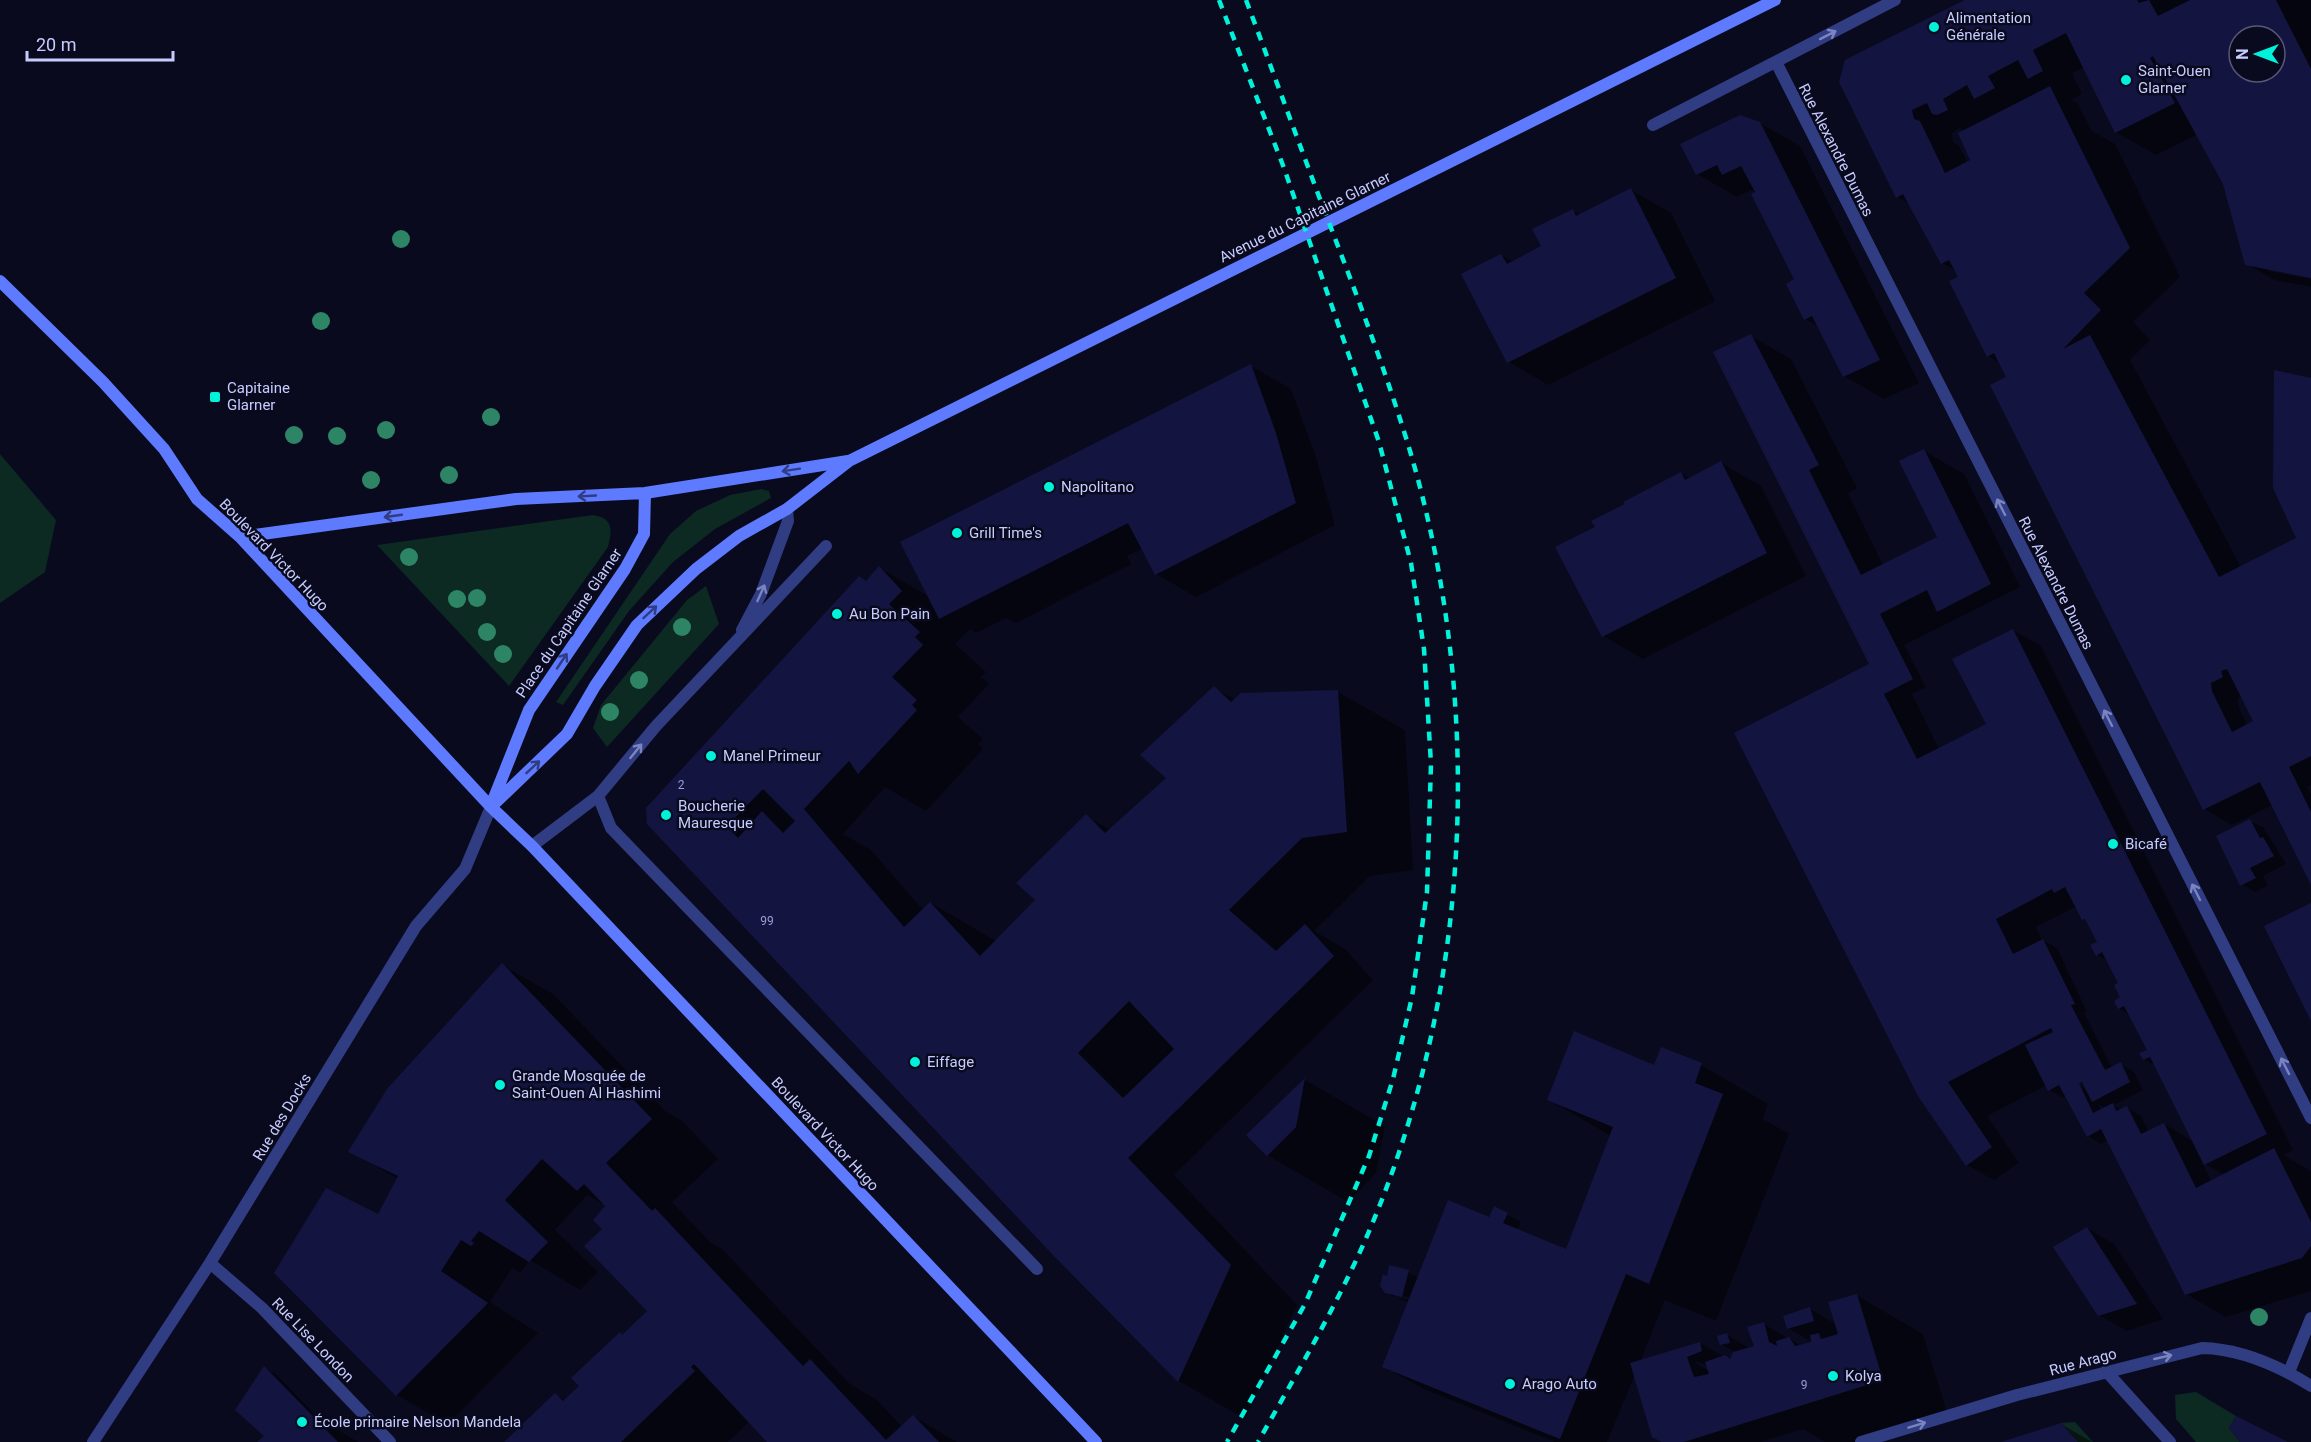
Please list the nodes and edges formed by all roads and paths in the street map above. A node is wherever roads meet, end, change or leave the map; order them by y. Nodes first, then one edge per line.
1 (1775, 0) edge
2 (1895, 0) edge
3 (1776, 62) junction
4 (1653, 125) dead end
5 (0, 282) edge
6 (849, 461) junction
7 (645, 494) junction
8 (787, 509) junction
9 (240, 537) junction
10 (826, 546) dead end
11 (734, 645) junction
12 (598, 795) junction
13 (491, 807) junction
14 (532, 846) junction
15 (2311, 1118) edge
16 (210, 1263) junction
17 (1037, 1269) dead end
18 (2311, 1318) edge
19 (2106, 1371) junction
20 (2289, 1372) junction
21 (2311, 1386) edge
22 (93, 1442) edge
23 (390, 1442) edge
24 (1096, 1442) edge
25 (1861, 1442) edge
26 (2170, 1442) edge

1 - 6 street, Avenue du Capitaine Glarner
3 -> 2 street
3 - 4 street
15 -> 3 street, Rue Alexandre Dumas
5 - 9 street, Boulevard Victor Hugo
6 -> 7 street
6 - 8 street
7 -> 9 street
13 -> 7 street, Place du Capitaine Glarner
11 -> 8 street
13 -> 8 street
9 - 13 street, Boulevard Victor Hugo
10 - 11 street
12 -> 11 street
12 - 14 street
12 - 17 street
13 - 14 street, Boulevard Victor Hugo
13 - 16 street, Rue des Docks
14 - 24 street, Boulevard Victor Hugo
16 - 22 street, Rue des Docks
16 - 23 street, Rue Lise London
18 - 20 street
19 -> 20 street, Rue Arago
25 -> 19 street, Rue Arago
19 - 26 street
20 - 21 street, Rue Arago

